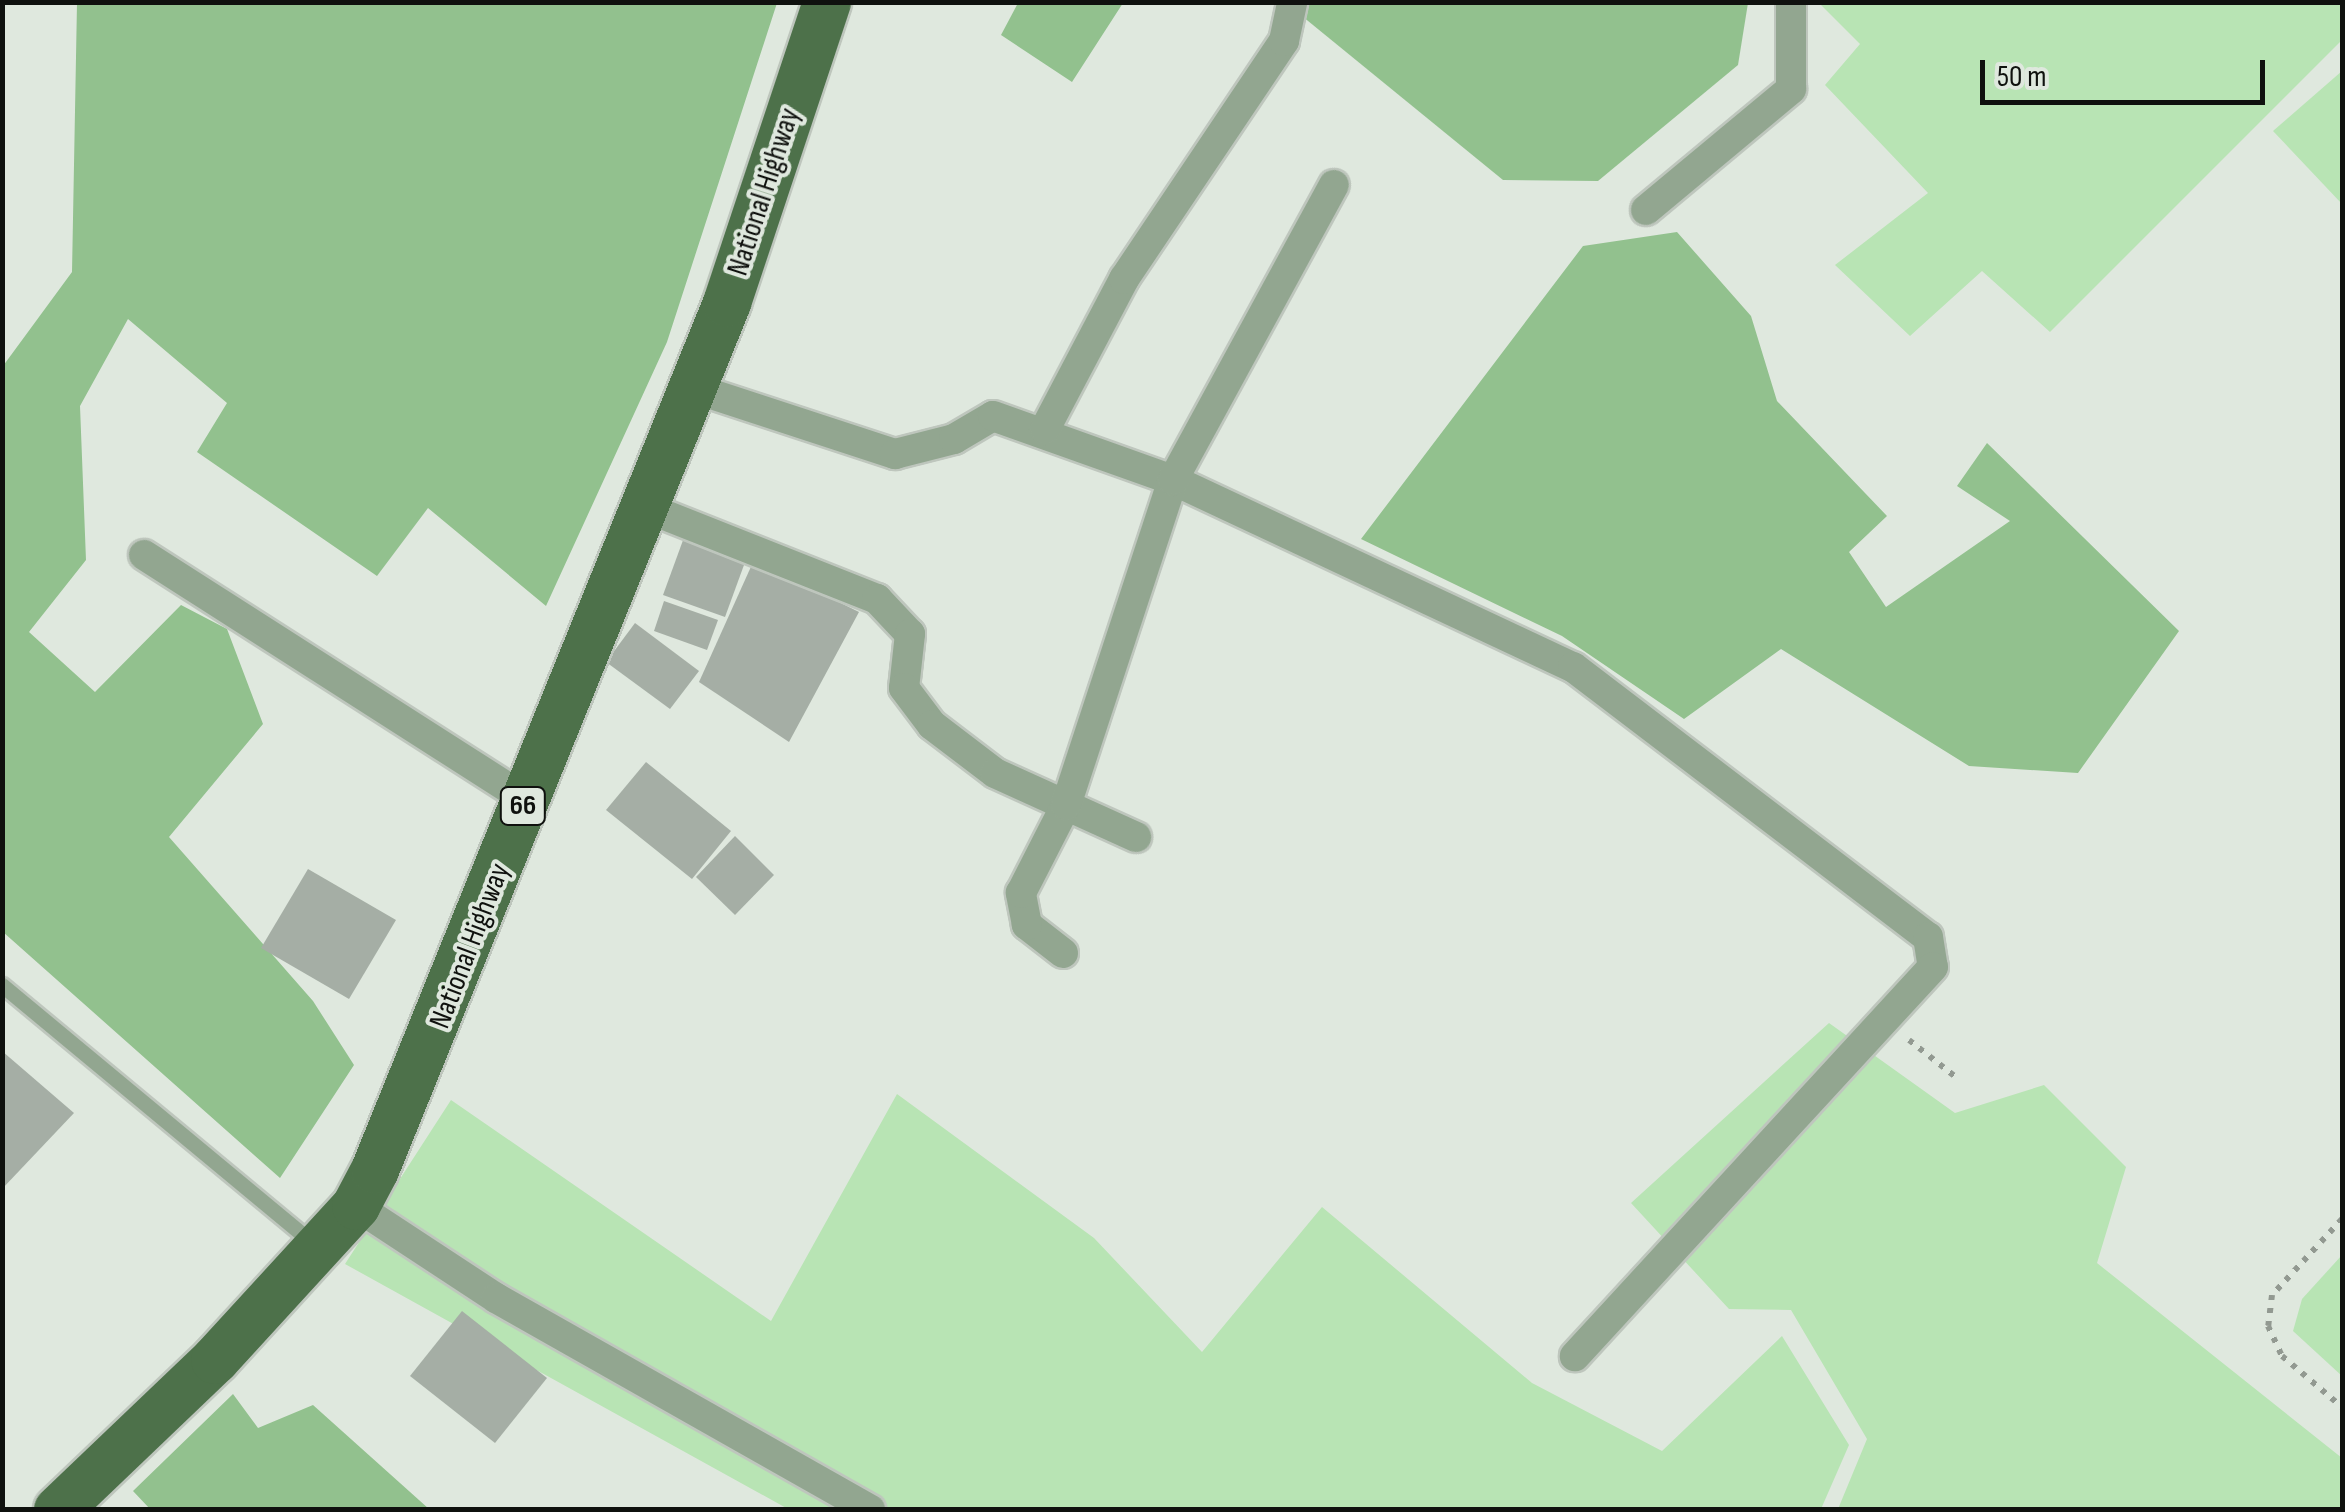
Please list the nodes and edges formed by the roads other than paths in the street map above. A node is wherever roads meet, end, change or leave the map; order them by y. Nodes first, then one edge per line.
1 (827, 2) edge
2 (1292, 2) edge
3 (1791, 2) edge
4 (1334, 185) dead end
5 (1646, 210) dead end
6 (693, 388) junction
7 (1045, 429) junction
8 (1173, 480) junction
9 (642, 506) junction
10 (144, 555) dead end
11 (525, 800) junction
12 (1066, 805) junction
13 (1136, 836) dead end
14 (1062, 953) dead end
15 (2, 984) edge
16 (356, 1206) junction
17 (317, 1246) junction
18 (1575, 1356) dead end
19 (58, 1510) edge
20 (870, 1510) edge

1 - 6 main road, National Highway / 66
2 - 7 street
3 - 5 street
4 - 8 street
6 - 7 street
6 - 9 main road, National Highway / 66
7 - 8 street
8 - 12 street
8 - 18 street
9 - 11 main road, National Highway / 66
9 - 12 street
10 - 11 street
11 - 16 main road, National Highway / 66
12 - 13 street
12 - 14 street
15 - 17 lane
16 - 17 main road, National Highway / 66
16 - 20 street
17 - 19 main road, National Highway / 66

